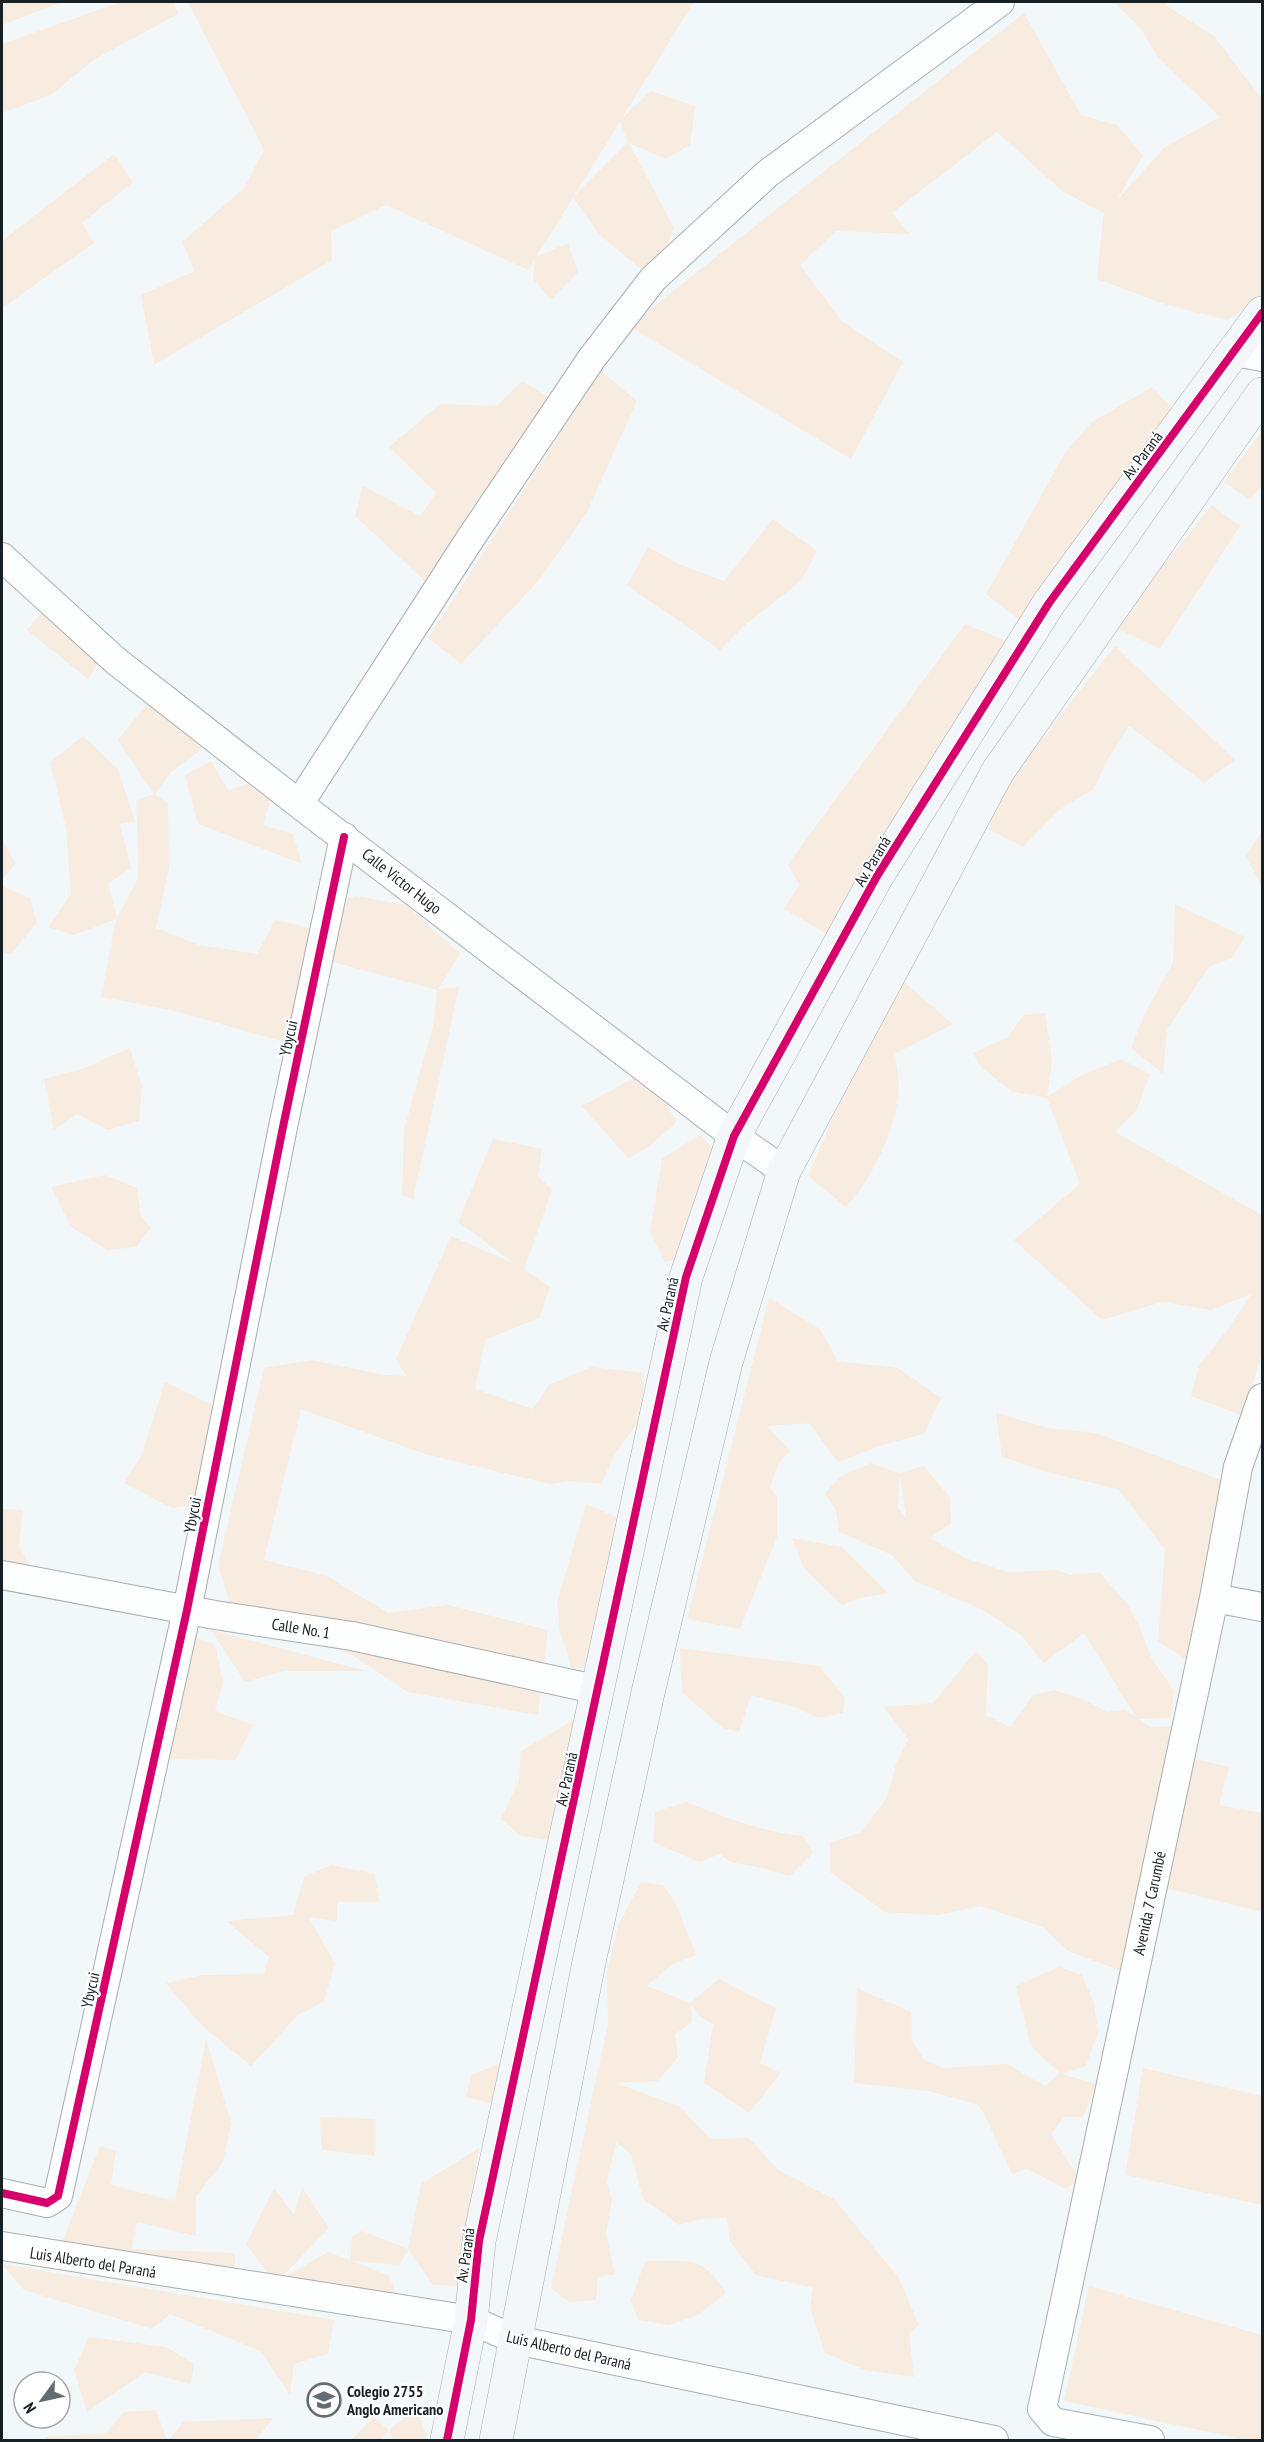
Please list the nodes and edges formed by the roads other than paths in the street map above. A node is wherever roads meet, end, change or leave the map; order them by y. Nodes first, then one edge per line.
1 (1000, 2) edge
2 (1263, 313) edge
3 (1249, 355) edge
4 (1263, 394) edge
5 (2, 557) edge
6 (299, 804) junction
7 (344, 837) junction
8 (734, 1136) junction
9 (784, 1171) junction
10 (1263, 1398) edge
11 (2, 1575) edge
12 (1214, 1598) junction
13 (1263, 1606) edge
14 (187, 1610) junction
15 (599, 1690) junction
16 (2, 2193) edge
17 (2, 2246) edge
18 (471, 2320) junction
19 (516, 2340) junction
20 (447, 2440) edge
21 (496, 2440) edge
22 (994, 2440) edge
23 (1150, 2440) edge

1 - 6 street
2 - 3 street, Av. Paraná
3 - 8 street, Av. Paraná
4 - 9 street
5 - 6 street, Calle Victor Hugo
6 - 7 street, Calle Victor Hugo
7 - 8 street, Calle Victor Hugo
7 - 14 street, Ybycui
8 - 9 street, Calle Victor Hugo
8 - 15 street, Av. Paraná
9 - 19 street
10 - 12 street, Avenida 7 Carumbé
11 - 14 street, Calle No. 1
12 - 13 street
12 - 23 street, Avenida 7 Carumbé
14 - 15 street, Calle No. 1
14 - 16 street, Ybycui
15 - 18 street, Av. Paraná
17 - 18 street, Luis Alberto del Paraná
18 - 19 street, Luis Alberto del Paraná
18 - 20 street, Av. Paraná
19 - 21 street
19 - 22 street, Luis Alberto del Paraná

